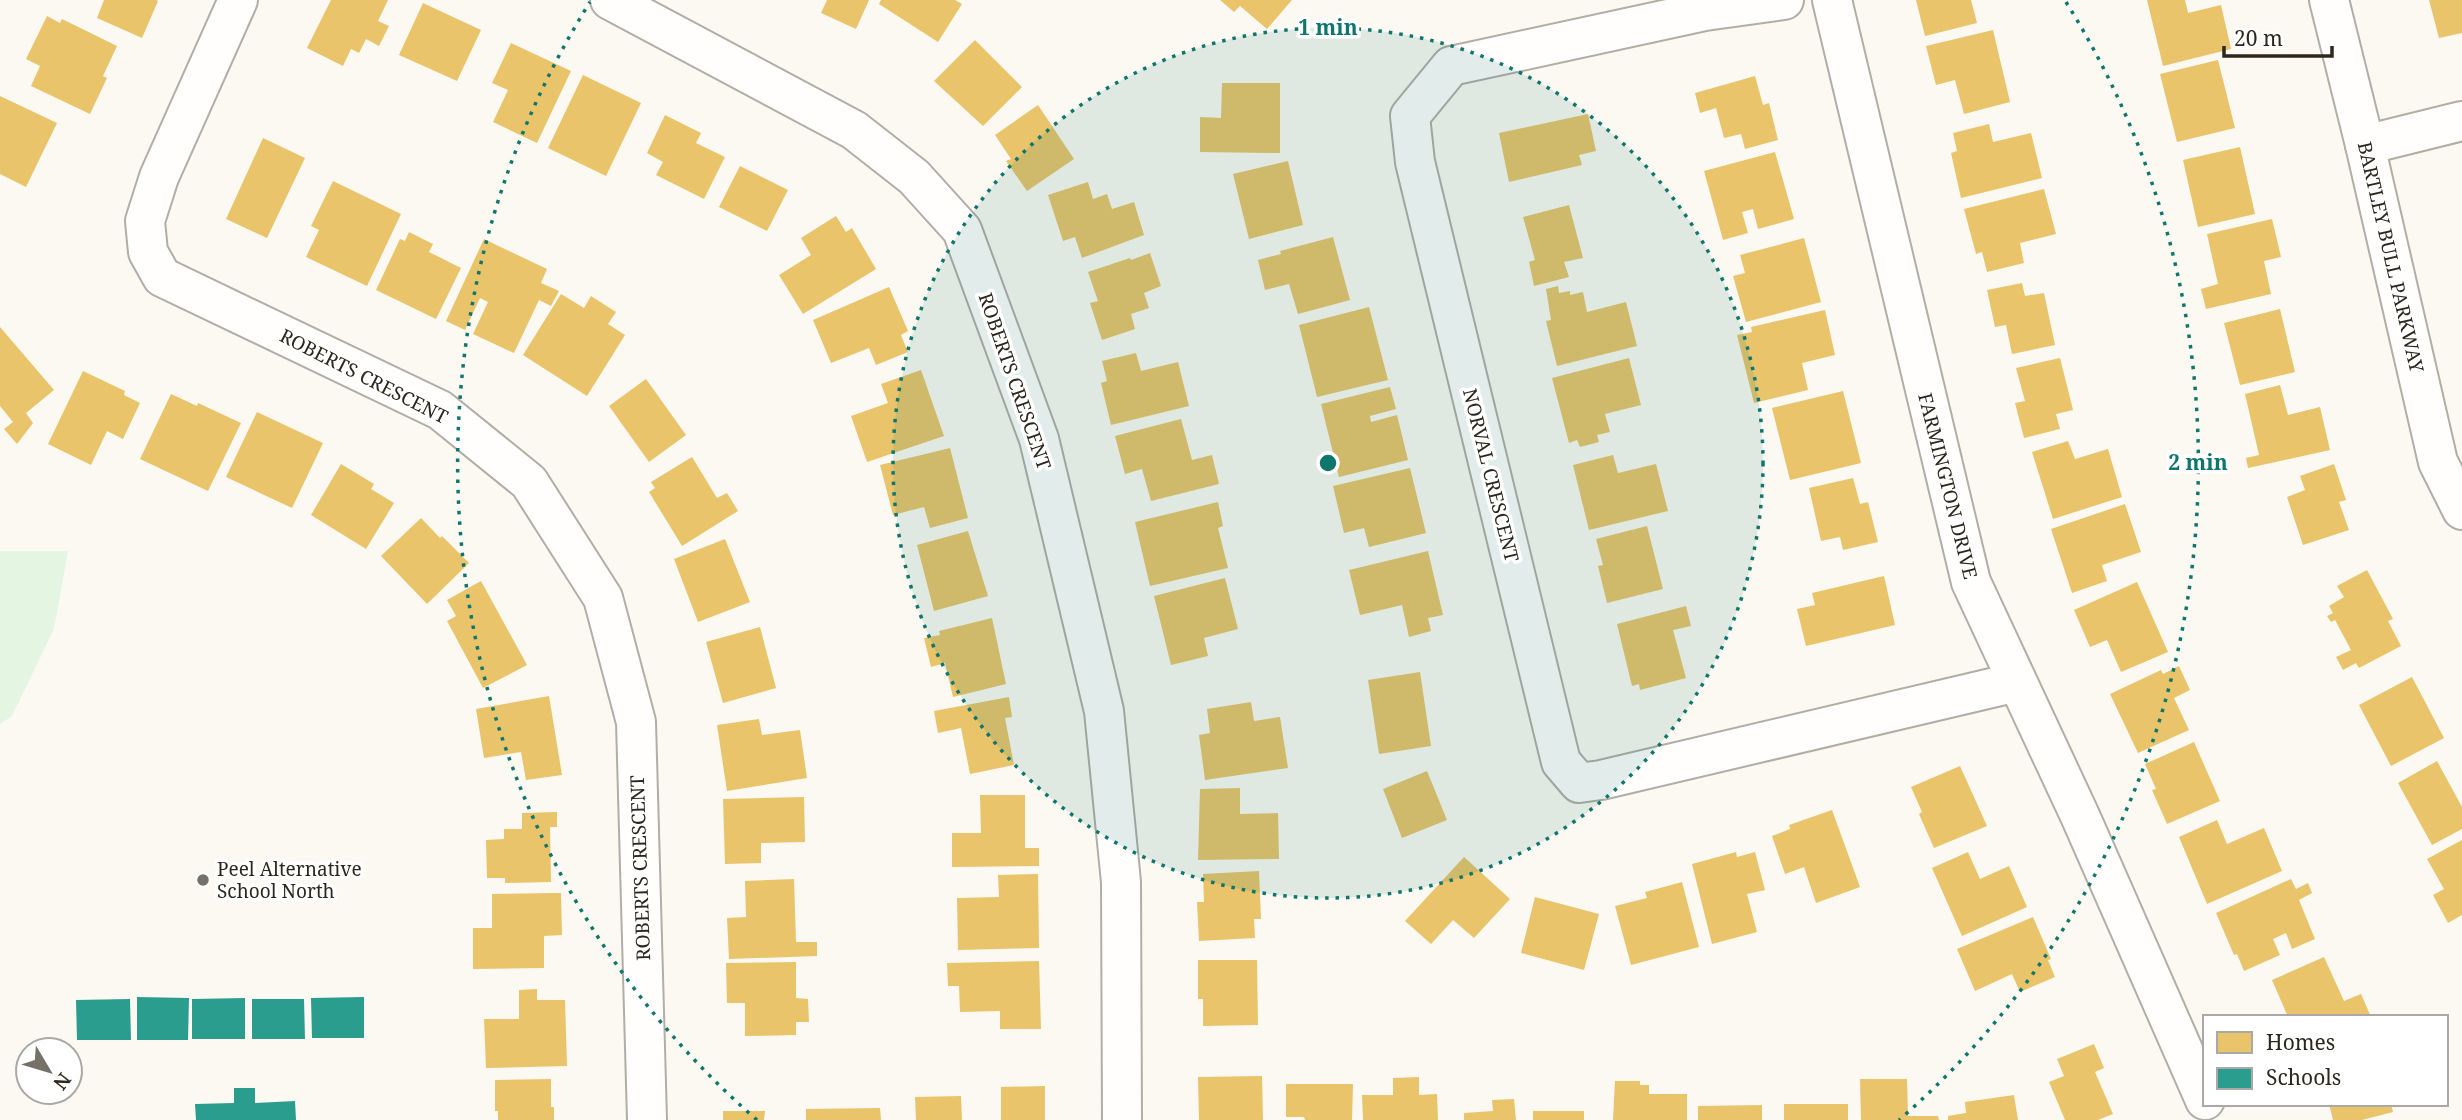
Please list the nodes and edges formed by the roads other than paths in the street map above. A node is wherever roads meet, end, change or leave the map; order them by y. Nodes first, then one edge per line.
1 (238, 0) edge
2 (610, 0) edge
3 (1784, 0) edge
4 (1832, 0) edge
5 (2329, 0) edge
6 (2462, 121) edge
7 (2365, 145) junction
8 (2462, 510) edge
9 (2017, 682) junction
10 (2203, 1095) edge
11 (647, 1120) edge
12 (1122, 1120) edge

1 - 11 street, ROBERTS CRESCENT
2 - 12 street, ROBERTS CRESCENT
3 - 9 street, NORVAL CRESCENT
4 - 9 street, FARMINGTON DRIVE
5 - 7 street, BARTLEY BULL PARKWAY
6 - 7 street
7 - 8 street, BARTLEY BULL PARKWAY
9 - 10 street, FARMINGTON DRIVE

